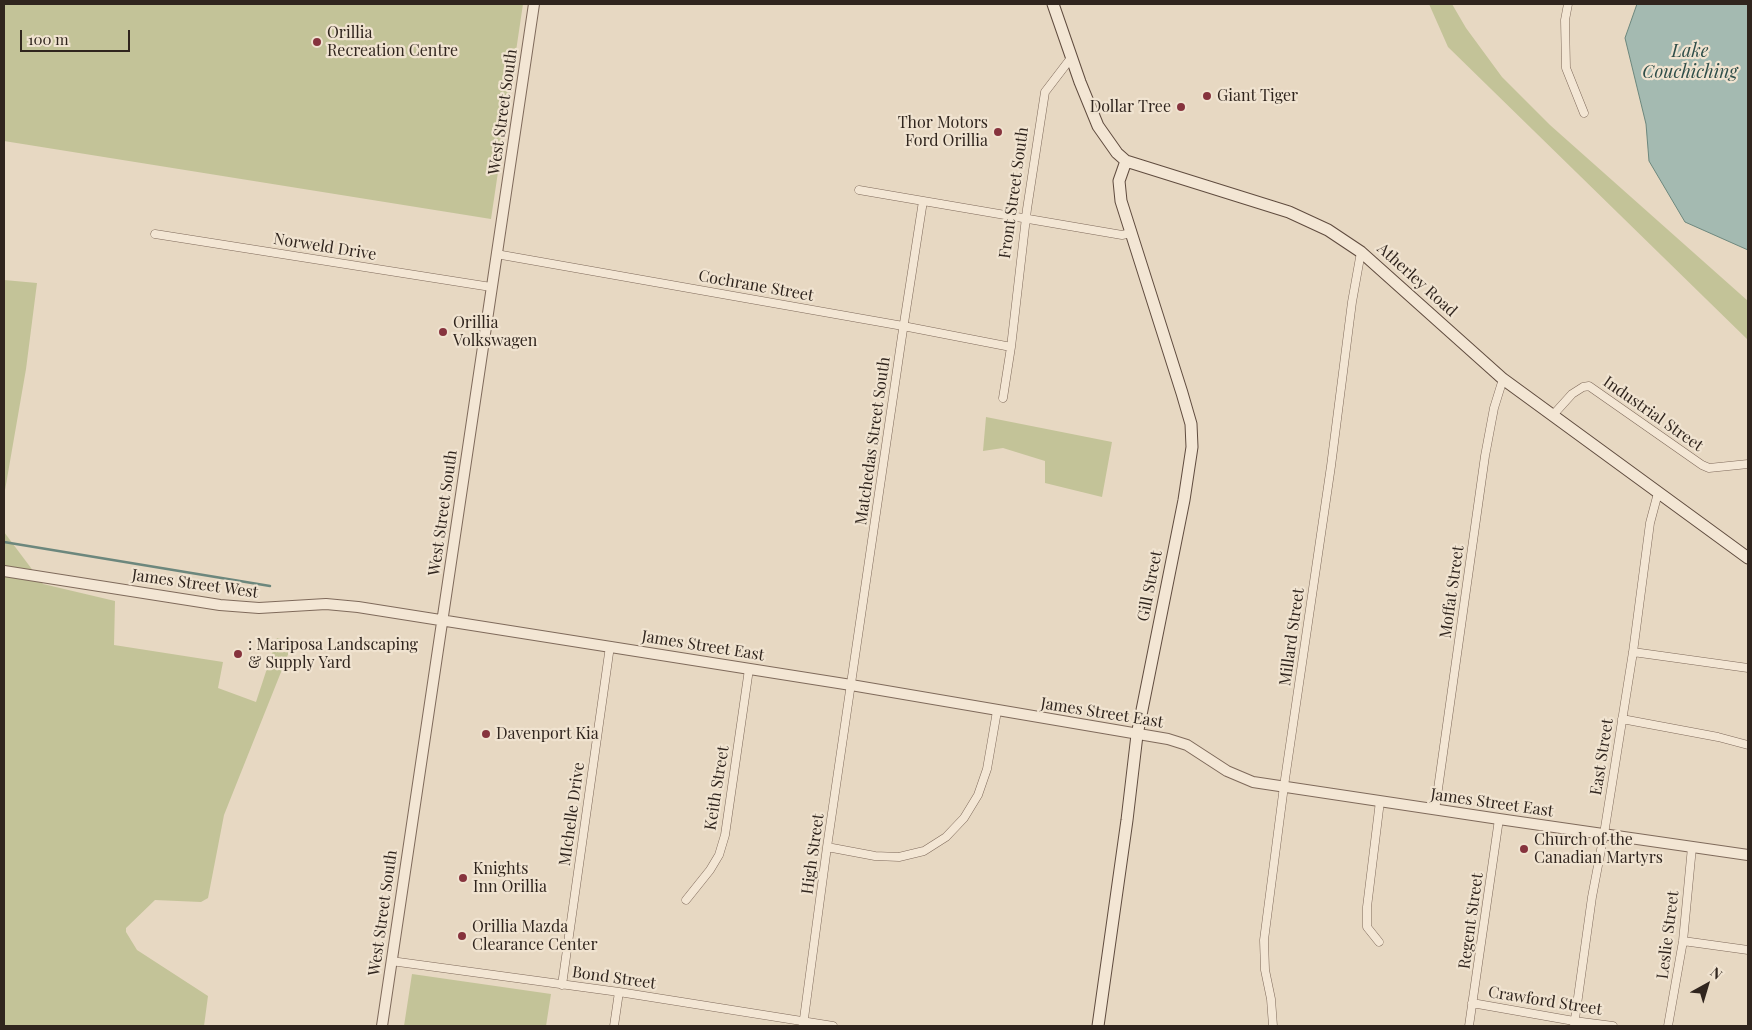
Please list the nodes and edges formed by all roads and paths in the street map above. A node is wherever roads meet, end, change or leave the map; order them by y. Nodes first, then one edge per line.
1 (534, 4) edge
2 (1053, 4) edge
3 (1568, 4) edge
4 (1071, 58) junction
5 (1584, 113) dead end
6 (1126, 161) junction
7 (859, 190) dead end
8 (923, 201) junction
9 (1026, 219) junction
10 (1131, 233) junction
11 (155, 234) dead end
12 (1361, 252) junction
13 (496, 254) junction
14 (491, 287) junction
15 (904, 326) junction
16 (1011, 347) junction
17 (1503, 379) junction
18 (1003, 398) dead end
19 (1553, 415) junction
20 (1748, 464) edge
21 (1658, 493) junction
22 (1748, 558) edge
23 (4, 571) edge
24 (442, 620) junction
25 (610, 646) junction
26 (1632, 652) junction
27 (1748, 668) edge
28 (749, 669) junction
29 (851, 685) junction
30 (997, 711) junction
31 (1622, 719) junction
32 (1137, 735) junction
33 (1748, 746) edge
34 (1284, 786) junction
35 (1380, 801) junction
36 (1435, 810) junction
37 (1499, 819) junction
38 (1604, 834) junction
39 (827, 847) junction
40 (1692, 847) junction
41 (1748, 855) edge
42 (686, 900) dead end
43 (1683, 940) junction
44 (1379, 942) dead end
45 (1748, 950) edge
46 (391, 961) junction
47 (562, 985) junction
48 (619, 992) junction
49 (1472, 1004) junction
50 (803, 1024) edge
51 (1574, 1024) edge
52 (382, 1026) edge
53 (614, 1026) edge
54 (833, 1026) edge
55 (1098, 1026) edge
56 (1273, 1026) edge
57 (1469, 1026) edge
58 (1613, 1026) edge
59 (1668, 1026) edge

1 - 13 street, West Street South
2 - 4 main road
3 - 5 street
4 - 6 main road
4 - 9 street, Front Street South
6 - 10 main road, Gill Street
6 - 12 main road, Atherley Road
7 - 8 street
8 - 9 street
8 - 15 street, Matchedas Street South
9 - 10 street
9 - 16 street, Front Street South
10 - 32 main road, Gill Street
11 - 14 street, Norweld Drive
12 - 17 main road, Atherley Road
12 - 34 street, Millard Street
13 - 14 street, West Street South
13 - 15 street, Cochrane Street
14 - 24 street, West Street South
15 - 16 street, Cochrane Street
15 - 29 street, Matchedas Street South
16 - 18 street, Front Street South
17 - 19 main road, Atherley Road
17 - 36 street, Moffat Street
19 - 20 street, Industrial Street
19 - 21 main road, Atherley Road
21 - 22 main road, Atherley Road
21 - 26 street, East Street
23 - 24 street, James Street West
24 - 25 street, James Street East
24 - 46 street, West Street South
25 - 28 street, James Street East
25 - 47 street, MIchelle Drive
26 - 27 street
26 - 31 street, East Street
28 - 29 street, James Street East
28 - 42 street, Keith Street
29 - 30 street, James Street East
29 - 39 street, High Street
30 - 32 street, James Street East
30 - 39 street
31 - 33 street
31 - 38 street, East Street
32 - 34 street, James Street East
32 - 55 main road, Gill Street
34 - 35 street, James Street East
34 - 56 street, Millard Street
35 - 36 street, James Street East
35 - 44 street
36 - 37 street, James Street East
37 - 38 street, James Street East
37 - 49 street, Regent Street
38 - 40 street, James Street East
38 - 51 street, East Street
39 - 50 street, High Street
40 - 41 street, James Street East
40 - 43 street, Leslie Street
43 - 45 street
43 - 59 street, Leslie Street
46 - 47 street, Bond Street
46 - 52 street, West Street South
47 - 48 street, Bond Street
48 - 50 street, Bond Street
48 - 53 street
49 - 51 street, Crawford Street
49 - 57 street, Regent Street
50 - 54 street, Bond Street
51 - 58 street, Crawford Street

